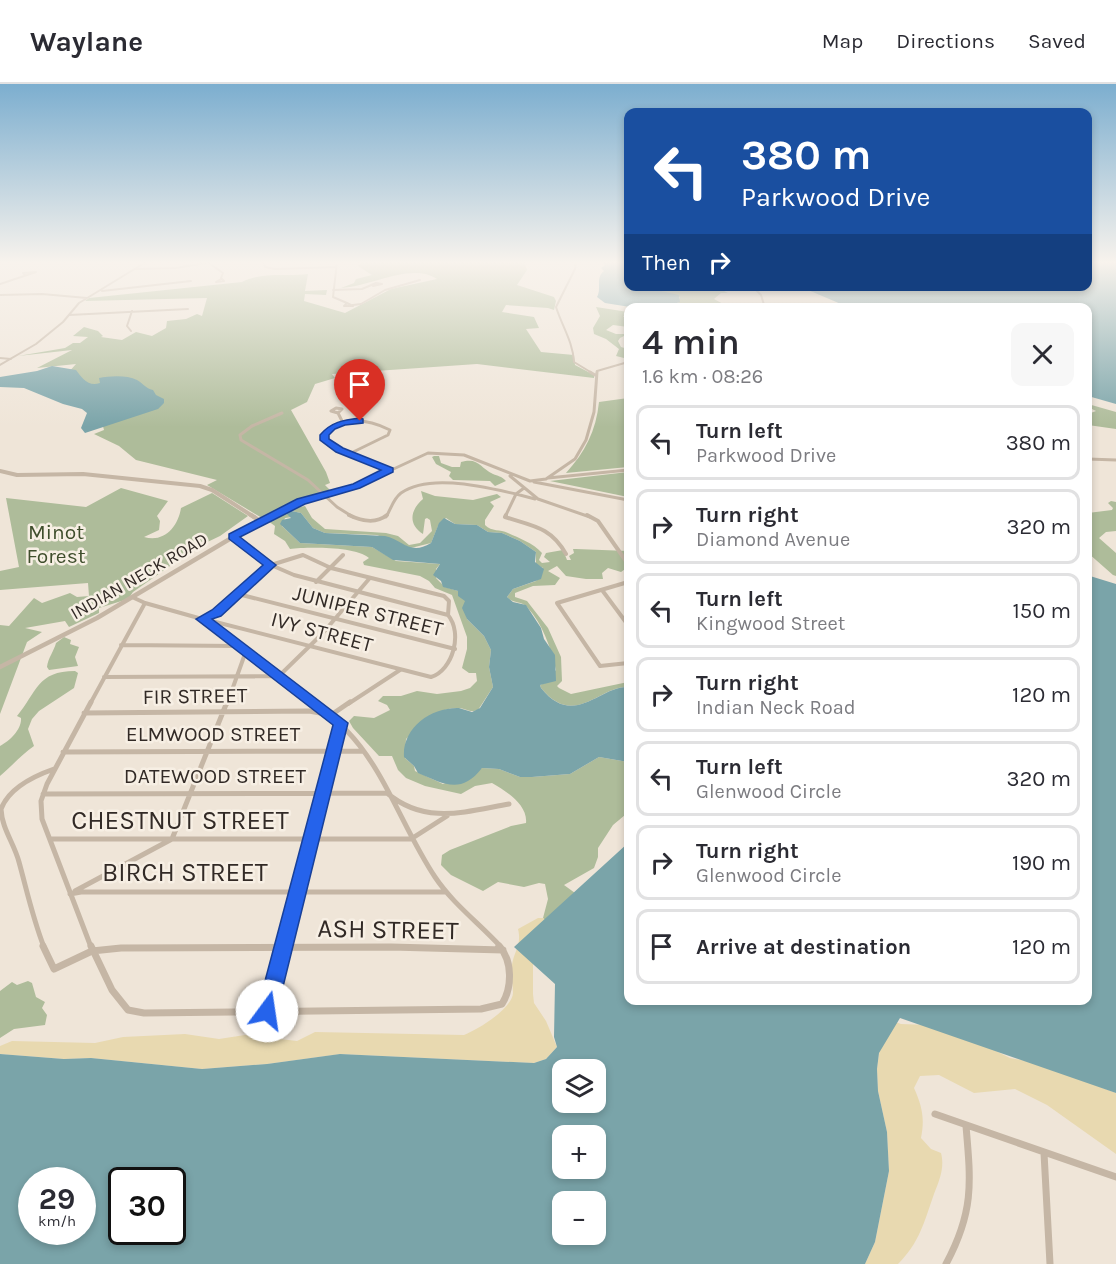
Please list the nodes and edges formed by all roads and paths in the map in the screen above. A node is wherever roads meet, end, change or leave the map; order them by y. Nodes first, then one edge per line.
1 (67, 317) edge
2 (130, 317) edge
3 (559, 317) edge
4 (131, 331) dead end
5 (0, 358) edge
6 (11, 359) junction
7 (624, 363) edge
8 (0, 365) edge
9 (596, 375) junction
10 (282, 413) dead end
11 (338, 413) dead end
12 (343, 423) junction
13 (348, 454) junction
14 (1092, 459) edge
15 (1116, 460) edge
16 (390, 470) junction
17 (624, 470) edge
18 (0, 471) edge
19 (506, 472) junction
20 (546, 479) junction
21 (530, 481) junction
22 (524, 488) junction
23 (516, 494) junction
24 (324, 495) junction
25 (624, 499) edge
26 (538, 500) junction
27 (260, 521) junction
28 (233, 537) junction
29 (566, 554) dead end
30 (343, 555) dead end
31 (624, 558) edge
32 (271, 565) junction
33 (331, 568) junction
34 (369, 579) junction
35 (316, 582) junction
36 (624, 583) edge
37 (602, 590) junction
38 (358, 592) junction
39 (238, 594) junction
40 (132, 597) junction
41 (145, 603) junction
42 (448, 615) junction
43 (336, 618) junction
44 (202, 619) junction
45 (624, 620) edge
46 (121, 645) junction
47 (238, 646) junction
48 (310, 646) junction
49 (455, 649) junction
50 (246, 651) junction
51 (624, 663) edge
52 (0, 668) edge
53 (399, 670) junction
54 (279, 676) junction
55 (104, 677) junction
56 (238, 677) junction
57 (223, 712) junction
58 (84, 713) junction
59 (331, 715) junction
60 (340, 723) junction
61 (208, 750) junction
62 (334, 751) junction
63 (363, 751) junction
64 (63, 752) junction
65 (54, 769) junction
66 (191, 792) junction
67 (324, 792) junction
68 (387, 793) junction
69 (43, 794) junction
70 (509, 804) dead end
71 (447, 816) junction
72 (50, 839) junction
73 (172, 839) junction
74 (310, 839) junction
75 (411, 839) junction
76 (297, 891) junction
77 (445, 892) junction
78 (70, 894) junction
79 (284, 947) junction
80 (503, 950) junction
81 (92, 951) junction
82 (267, 1011) junction
83 (935, 1114) dead end
84 (966, 1126) junction
85 (1044, 1153) junction
86 (1116, 1177) edge
87 (946, 1264) edge
88 (1050, 1264) edge

1 - 6 street
2 - 4 street
3 - 9 street
5 - 6 street
6 - 8 street
7 - 9 street
9 - 20 street, INDIAN NECK ROAD
10 - 24 street
11 - 12 street
12 - 13 street
12 - 13 street
13 - 16 street
14 - 15 street
16 - 19 street, INDIAN NECK ROAD
16 - 24 street, INDIAN NECK ROAD
17 - 20 street
18 - 27 street
19 - 21 street, INDIAN NECK ROAD
19 - 22 street
20 - 21 street, INDIAN NECK ROAD
21 - 25 street
22 - 23 street
22 - 26 street
23 - 24 street
23 - 26 street
23 - 29 street
24 - 27 street, INDIAN NECK ROAD
26 - 31 street
27 - 28 street, INDIAN NECK ROAD
28 - 32 street
28 - 40 street, INDIAN NECK ROAD
30 - 33 street
32 - 33 street
32 - 35 street
32 - 39 street
33 - 34 street
33 - 35 street
34 - 38 street
34 - 42 street
35 - 38 street
36 - 37 street
37 - 45 street
37 - 51 street
38 - 42 street
38 - 43 street
39 - 43 street, JUNIPER STREET
39 - 44 street
40 - 41 street, IVY STREET
40 - 52 street, INDIAN NECK ROAD
41 - 44 street, IVY STREET
41 - 46 street
42 - 49 street
43 - 48 street
43 - 49 street, JUNIPER STREET
44 - 47 street
44 - 48 street, IVY STREET
46 - 47 street
46 - 55 street
47 - 50 street
48 - 53 street, IVY STREET
48 - 54 street
49 - 53 street, IVY STREET
50 - 54 street
50 - 56 street
53 - 59 street
54 - 56 street
54 - 59 street
55 - 56 street
55 - 58 street
56 - 57 street
57 - 58 street, FIR STREET
57 - 59 street, FIR STREET
57 - 61 street
58 - 64 street
59 - 60 street
60 - 62 street
60 - 63 street
61 - 62 street, ELMWOOD STREET
61 - 64 street, ELMWOOD STREET
61 - 66 street
62 - 63 street, ELMWOOD STREET
62 - 67 street
63 - 68 street
64 - 65 street
65 - 69 street
65 - 81 street
66 - 67 street, DATEWOOD STREET
66 - 69 street, DATEWOOD STREET
66 - 73 street
67 - 68 street, DATEWOOD STREET
67 - 74 street
68 - 71 street
68 - 75 street
69 - 72 street
70 - 71 street
71 - 75 street
72 - 73 street, CHESTNUT STREET
72 - 78 street
73 - 74 street, CHESTNUT STREET
73 - 78 street
74 - 75 street, CHESTNUT STREET
74 - 76 street
75 - 77 street
76 - 77 street, BIRCH STREET
76 - 78 street, BIRCH STREET
76 - 79 street
77 - 80 street
78 - 81 street
79 - 80 street, ASH STREET
79 - 81 street, ASH STREET
79 - 82 street
80 - 82 street
81 - 82 street
83 - 84 street
84 - 85 street
84 - 87 street
85 - 86 street
85 - 88 street

